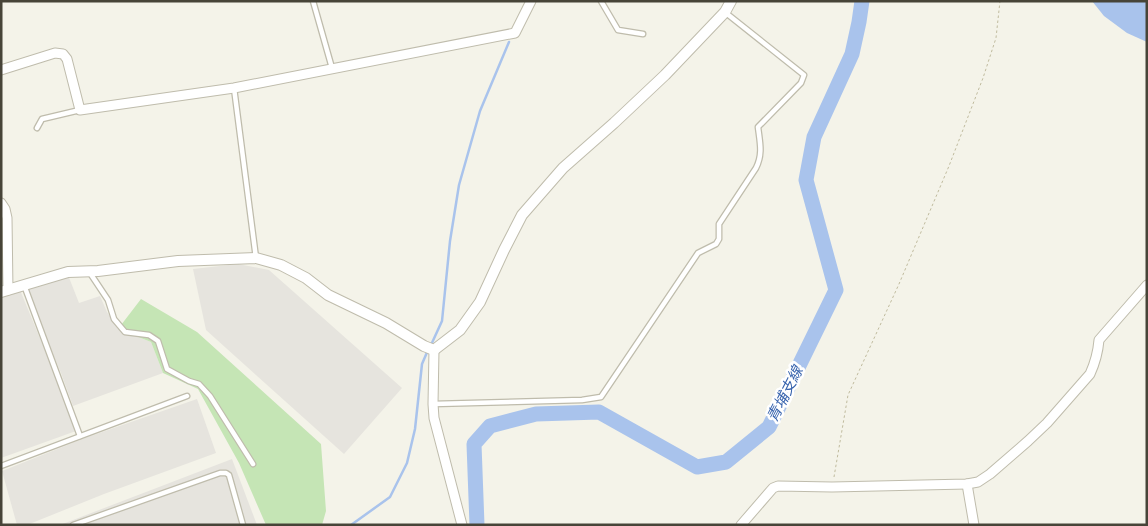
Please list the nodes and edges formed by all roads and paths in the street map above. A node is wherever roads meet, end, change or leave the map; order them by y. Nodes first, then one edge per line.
1 (313, 1) edge
2 (530, 1) edge
3 (601, 1) edge
4 (731, 1) edge
5 (1000, 1) edge
6 (725, 12) junction
7 (643, 34) dead end
8 (332, 68) junction
9 (1, 70) edge
10 (234, 88) junction
11 (80, 110) junction
12 (37, 128) dead end
13 (1, 203) edge
14 (256, 258) junction
15 (89, 271) junction
16 (23, 285) junction
17 (1147, 285) edge
18 (5, 291) edge
19 (434, 350) junction
20 (187, 396) dead end
21 (433, 404) junction
22 (80, 436) junction
23 (253, 464) dead end
24 (1, 466) edge
25 (967, 484) junction
26 (832, 487) junction
27 (73, 525) edge
28 (243, 525) edge
29 (462, 525) edge
30 (741, 525) edge
31 (974, 525) edge

1 - 8 lane
2 - 8 street
3 - 7 lane
4 - 6 street
5 - 26 path
6 - 19 street
6 - 21 lane
8 - 10 street
9 - 11 street
10 - 11 street
10 - 14 lane
11 - 12 lane
13 - 18 street
14 - 15 street
14 - 19 street
15 - 16 street
15 - 23 lane
16 - 18 street
16 - 22 lane
17 - 25 street
19 - 21 street
20 - 22 lane
21 - 29 street
22 - 24 lane
25 - 26 street
25 - 31 street
26 - 30 street
27 - 28 lane

